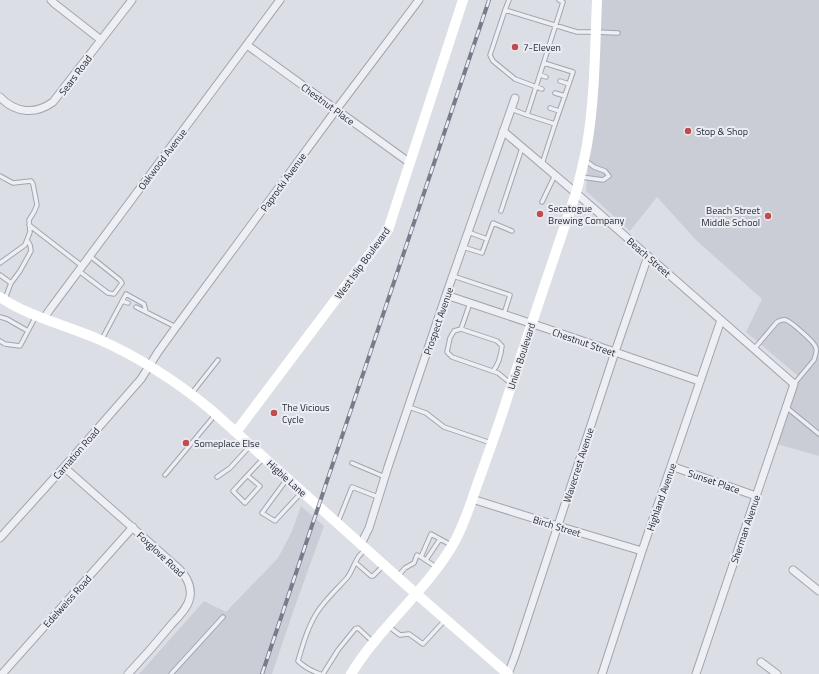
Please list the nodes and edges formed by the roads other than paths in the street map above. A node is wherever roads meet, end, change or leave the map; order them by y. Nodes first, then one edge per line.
1 (51, 0) edge
2 (132, 0) edge
3 (280, 0) edge
4 (419, 0) edge
5 (463, 0) edge
6 (509, 0) edge
7 (559, 0) edge
8 (597, 0) edge
9 (564, 1) edge
10 (506, 10) junction
11 (556, 26) junction
12 (595, 32) junction
13 (618, 33) dead end
14 (101, 40) junction
15 (246, 45) junction
16 (544, 63) junction
17 (540, 75) junction
18 (546, 77) dead end
19 (560, 81) dead end
20 (569, 84) junction
21 (536, 86) junction
22 (542, 89) dead end
23 (555, 93) dead end
24 (565, 96) junction
25 (0, 97) edge
26 (515, 98) dead end
27 (531, 102) junction
28 (537, 104) dead end
29 (550, 108) dead end
30 (511, 109) junction
31 (336, 110) junction
32 (560, 111) junction
33 (527, 115) junction
34 (555, 124) junction
35 (503, 131) junction
36 (522, 148) junction
37 (584, 160) junction
38 (410, 163) junction
39 (542, 164) junction
40 (555, 175) junction
41 (0, 176) edge
42 (580, 176) junction
43 (576, 193) junction
44 (542, 202) dead end
45 (501, 211) dead end
46 (29, 225) junction
47 (512, 230) dead end
48 (468, 232) junction
49 (487, 238) junction
50 (27, 240) junction
51 (463, 247) junction
52 (90, 256) junction
53 (648, 256) junction
54 (0, 263) edge
55 (80, 269) junction
56 (0, 275) edge
57 (453, 276) junction
58 (11, 283) junction
59 (446, 296) junction
60 (2, 299) edge
61 (122, 301) junction
62 (128, 303) dead end
63 (470, 303) junction
64 (136, 307) dead end
65 (146, 312) junction
66 (504, 314) junction
67 (0, 317) edge
68 (40, 317) junction
69 (721, 320) junction
70 (531, 323) junction
71 (176, 327) junction
72 (461, 329) junction
73 (28, 331) junction
74 (0, 341) edge
75 (101, 341) junction
76 (754, 349) junction
77 (615, 352) junction
78 (218, 360) dead end
79 (149, 365) junction
80 (493, 371) junction
81 (699, 381) junction
82 (512, 384) junction
83 (794, 384) junction
84 (192, 394) junction
85 (786, 407) junction
86 (409, 408) junction
87 (216, 414) junction
88 (236, 432) junction
89 (819, 434) edge
90 (492, 443) junction
91 (251, 446) junction
92 (264, 457) junction
93 (352, 464) dead end
94 (671, 466) junction
95 (64, 467) junction
96 (165, 475) dead end
97 (248, 476) junction
98 (218, 477) dead end
99 (385, 477) junction
100 (288, 478) junction
101 (303, 492) junction
102 (756, 496) junction
103 (379, 497) junction
104 (472, 499) junction
105 (337, 523) junction
106 (558, 526) junction
107 (133, 527) junction
108 (0, 538) edge
109 (440, 539) junction
110 (452, 546) junction
111 (364, 547) junction
112 (642, 551) junction
113 (421, 557) junction
114 (426, 560) junction
115 (356, 563) junction
116 (384, 565) junction
117 (437, 568) junction
118 (793, 570) dead end
119 (397, 577) junction
120 (819, 591) edge
121 (416, 594) junction
122 (223, 618) dead end
123 (445, 619) junction
124 (388, 626) junction
125 (374, 642) junction
126 (761, 662) dead end
127 (2, 674) edge
128 (128, 674) edge
129 (171, 674) edge
130 (320, 674) edge
131 (323, 674) edge
132 (350, 674) edge
133 (508, 674) edge
134 (602, 674) edge
135 (696, 674) edge
136 (777, 674) edge

1 - 14 street
2 - 14 street, Sears Road
3 - 15 street, Oakwood Avenue
4 - 31 street, Paprocki Avenue
5 - 38 main road, West Islip Boulevard
6 - 10 lane
7 - 9 lane
8 - 12 main road, Union Boulevard
9 - 11 lane
10 - 11 lane
10 - 21 lane
11 - 12 lane
11 - 16 lane
12 - 13 lane
12 - 37 main road, Union Boulevard
14 - 25 street, Sears Road
15 - 31 street, Chestnut Place
15 - 52 street, Oakwood Avenue
16 - 17 lane
16 - 20 lane
17 - 18 lane
17 - 21 lane
19 - 20 lane
20 - 24 lane
21 - 22 lane
21 - 27 lane
23 - 24 lane
24 - 32 lane
26 - 30 street, Prospect Avenue
27 - 28 lane
27 - 33 lane
29 - 32 lane
30 - 33 lane
30 - 35 street, Prospect Avenue
31 - 38 street, Chestnut Place
31 - 71 street, Paprocki Avenue
32 - 34 lane
33 - 34 lane
34 - 39 lane
35 - 36 street, Beach Street
35 - 48 street, Prospect Avenue
36 - 39 street, Beach Street
36 - 45 lane
37 - 42 main road, Union Boulevard
37 - 42 lane
38 - 88 main road, West Islip Boulevard
39 - 40 street, Beach Street
40 - 43 street, Beach Street
40 - 44 lane
41 - 46 lane
42 - 43 main road, Union Boulevard
43 - 53 street, Beach Street
43 - 70 main road, Union Boulevard
46 - 50 lane
46 - 55 lane
47 - 49 lane
48 - 49 lane
48 - 51 street, Prospect Avenue
49 - 51 lane
50 - 54 lane
50 - 58 lane
51 - 57 street, Prospect Avenue
52 - 55 street, Oakwood Avenue
52 - 55 lane
53 - 69 street, Beach Street
53 - 77 street, Wavecrest Avenue
55 - 68 street, Oakwood Avenue
56 - 58 lane
57 - 59 street, Prospect Avenue
57 - 66 lane
58 - 60 lane
59 - 63 street, Chestnut Street
59 - 86 street, Prospect Avenue
60 - 68 main road, Higbie Lane
61 - 62 lane
61 - 65 lane
61 - 75 lane
63 - 66 street, Chestnut Street
63 - 72 lane
64 - 65 lane
65 - 71 lane
66 - 70 street, Chestnut Street
67 - 73 lane
68 - 73 lane
68 - 75 main road, Higbie Lane
69 - 76 street, Beach Street
69 - 81 street, Highland Avenue
70 - 77 street, Chestnut Street
70 - 82 main road, Union Boulevard
71 - 79 street, Paprocki Avenue
72 - 80 lane
72 - 80 lane
73 - 74 lane
75 - 79 main road, Higbie Lane
76 - 83 street, Beach Street
76 - 83 lane
77 - 81 street, Chestnut Street
77 - 106 street, Wavecrest Avenue
78 - 84 lane
79 - 84 main road, Higbie Lane
79 - 95 street, Carnation Road
80 - 82 lane
81 - 94 street, Highland Avenue
82 - 90 main road, Union Boulevard
83 - 85 street, Sherman Avenue
84 - 87 main road, Higbie Lane
85 - 89 lane
85 - 102 street, Sherman Avenue
86 - 90 lane
86 - 99 street, Prospect Avenue
87 - 88 main road, Higbie Lane
87 - 96 lane
88 - 91 main road, Higbie Lane
90 - 104 main road, Union Boulevard
91 - 92 main road, Higbie Lane
91 - 98 lane
92 - 97 lane
92 - 100 main road, Higbie Lane
93 - 99 lane
94 - 102 street, Sunset Place
94 - 112 street, Highland Avenue
95 - 107 street, Foxglove Road
95 - 108 street, Carnation Road
97 - 97 lane
99 - 103 street, Prospect Avenue
100 - 101 main road, Higbie Lane
100 - 101 lane
101 - 105 main road, Higbie Lane
102 - 135 street, Sherman Avenue
103 - 105 lane
103 - 111 street, Prospect Avenue
104 - 106 street, Birch Street
104 - 110 main road, Union Boulevard
105 - 111 main road, Higbie Lane
106 - 112 street, Birch Street
106 - 133 street, Wavecrest Avenue
107 - 127 street, Edelweiss Road
107 - 128 street, Foxglove Road
109 - 110 lane
109 - 113 lane
109 - 114 lane
110 - 117 main road, Union Boulevard
111 - 115 lane
111 - 116 main road, Higbie Lane
112 - 134 street, Highland Avenue
113 - 114 lane
113 - 119 lane
114 - 117 lane
115 - 116 lane
115 - 130 lane
116 - 119 main road, Higbie Lane
117 - 121 main road, Union Boulevard
118 - 120 street
119 - 121 main road, Higbie Lane
121 - 123 main road, Higbie Lane
121 - 124 main road, Union Boulevard
122 - 129 lane
123 - 124 lane
123 - 133 main road, Higbie Lane
124 - 125 main road, Union Boulevard
125 - 131 lane
125 - 132 main road, Union Boulevard
126 - 136 street

